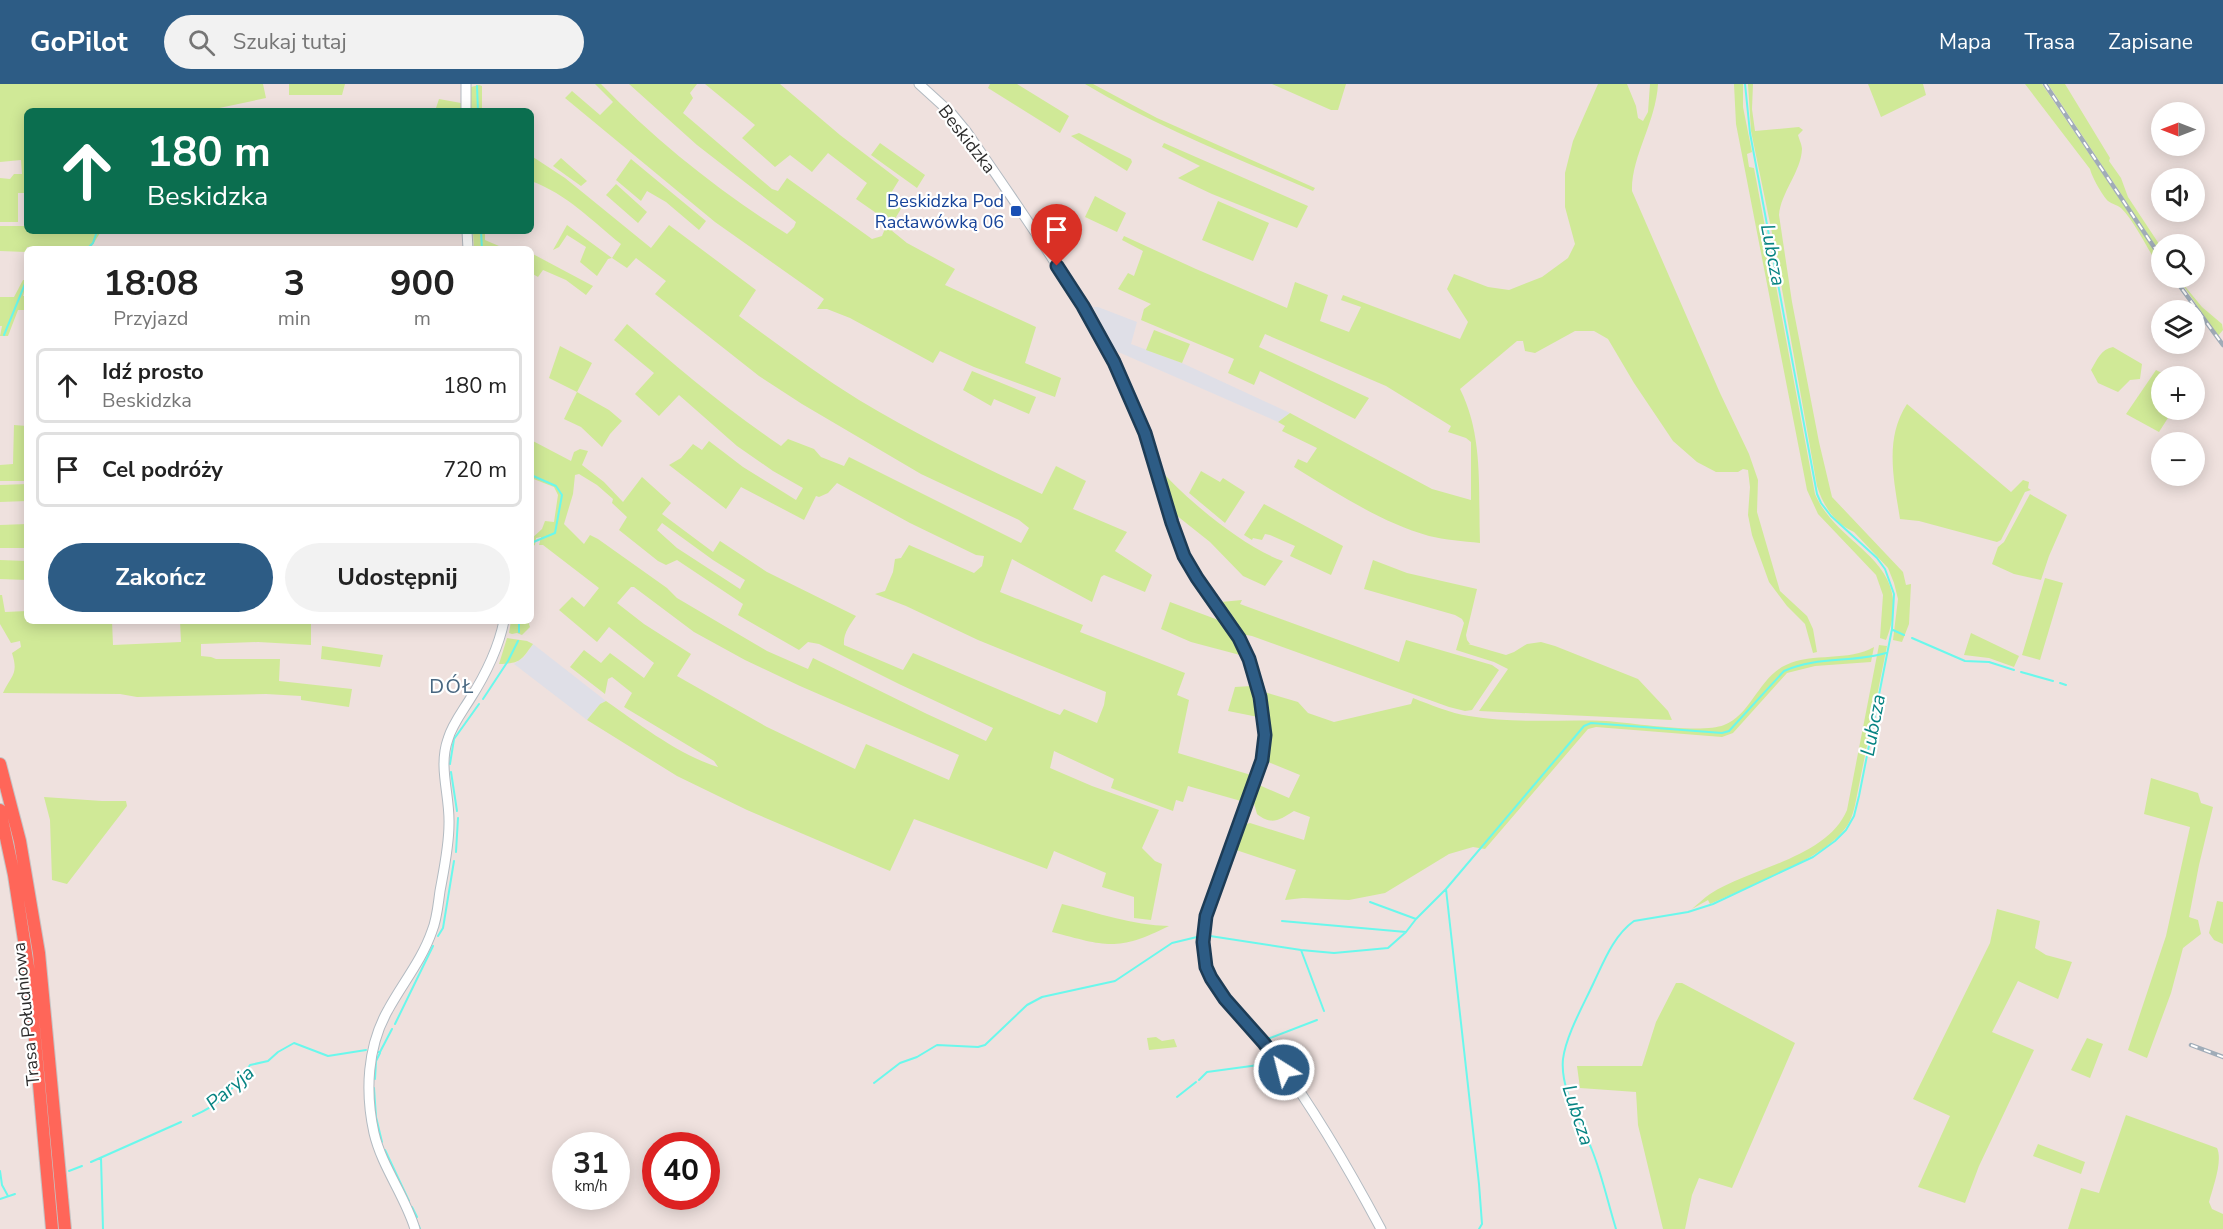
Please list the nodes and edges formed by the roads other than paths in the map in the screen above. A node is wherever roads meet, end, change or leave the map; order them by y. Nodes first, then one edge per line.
1 (466, 84) edge
2 (919, 84) edge
3 (466, 108) edge
4 (503, 624) edge
5 (0, 764) edge
6 (0, 810) edge
7 (52, 1229) edge
8 (65, 1229) edge
9 (415, 1229) edge
10 (1381, 1229) edge

1 - 3 street
2 - 10 street, Beskidzka
4 - 9 street
5 - 8 highway, Trasa Południowa
6 - 7 highway, Trasa Południowa

